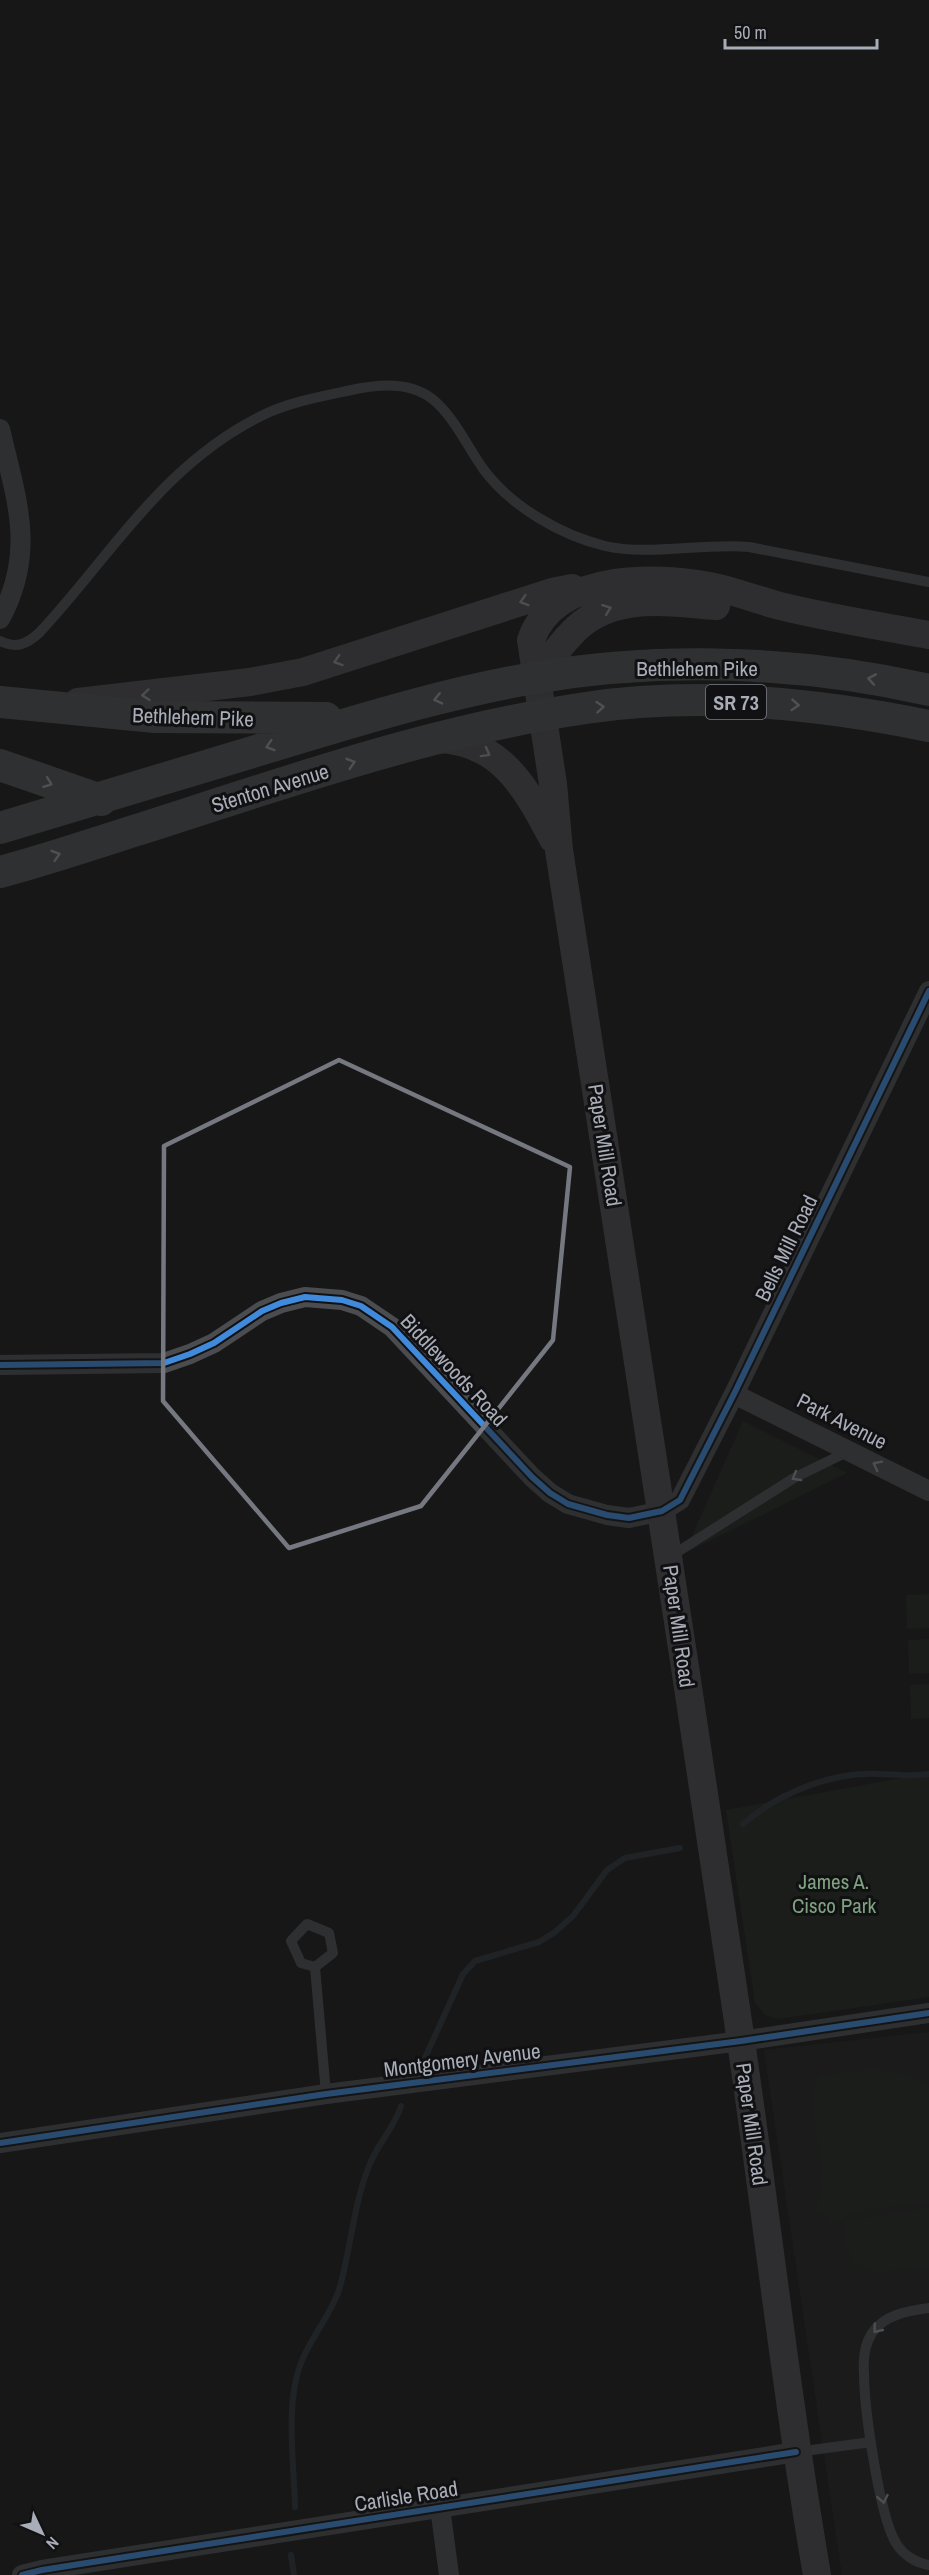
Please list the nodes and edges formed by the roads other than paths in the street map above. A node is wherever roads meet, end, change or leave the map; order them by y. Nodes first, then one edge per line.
1 (0, 429) edge
2 (929, 582) edge
3 (601, 585) junction
4 (780, 606) junction
5 (0, 619) edge
6 (929, 635) edge
7 (0, 641) edge
8 (536, 678) junction
9 (929, 690) edge
10 (0, 702) edge
11 (39, 706) junction
12 (387, 711) junction
13 (542, 715) junction
14 (929, 726) edge
15 (431, 739) junction
16 (0, 765) edge
17 (97, 799) junction
18 (196, 811) junction
19 (0, 828) edge
20 (559, 850) junction
21 (0, 872) edge
22 (926, 1003) edge
23 (0, 1365) edge
24 (734, 1394) junction
25 (849, 1451) junction
26 (929, 1491) edge
27 (663, 1511) junction
28 (669, 1558) junction
29 (315, 1967) dead end
30 (929, 2013) edge
31 (741, 2041) junction
32 (326, 2094) junction
33 (0, 2143) edge
34 (929, 2308) edge
35 (871, 2442) junction
36 (796, 2452) junction
37 (440, 2507) junction
38 (929, 2565) edge
39 (22, 2575) edge
40 (449, 2575) edge
41 (817, 2575) edge

1 - 5 street
2 - 7 lane
3 - 4 main road
3 - 8 main road
3 -> 11 main road
4 - 6 main road
8 -> 4 main road
9 -> 8 main road, Bethlehem Pike / SR 73
8 -> 12 main road, Stenton Avenue
8 - 13 main road, Paper Mill Road
10 - 11 main road, Bethlehem Pike
11 - 12 main road, Bethlehem Pike
12 -> 17 main road, Stenton Avenue
13 -> 14 main road, Bethlehem Pike / SR 73
13 - 15 main road, Stenton Avenue
13 - 20 main road, Paper Mill Road
18 -> 15 main road, Stenton Avenue
15 -> 20 main road
16 -> 17 main road
17 - 18 main road
17 - 19 main road, Stenton Avenue
21 -> 18 main road, Stenton Avenue
20 - 27 main road, Paper Mill Road
22 - 24 street, Bells Mill Road
23 - 27 street, Biddlewoods Road
24 - 25 street, Park Avenue
24 - 27 street, Bells Mill Road
26 -> 25 street, Park Avenue
25 -> 28 lane
27 - 28 main road, Paper Mill Road
28 - 31 main road, Paper Mill Road
29 - 32 lane
30 - 31 street, Montgomery Avenue
31 - 32 street, Montgomery Avenue
31 - 36 main road, Paper Mill Road
32 - 33 street, Montgomery Avenue
34 -> 35 lane
35 - 36 lane
35 -> 38 lane
36 - 37 street, Carlisle Road
36 - 41 main road, Paper Mill Road
37 - 39 street, Carlisle Road
37 - 40 street

